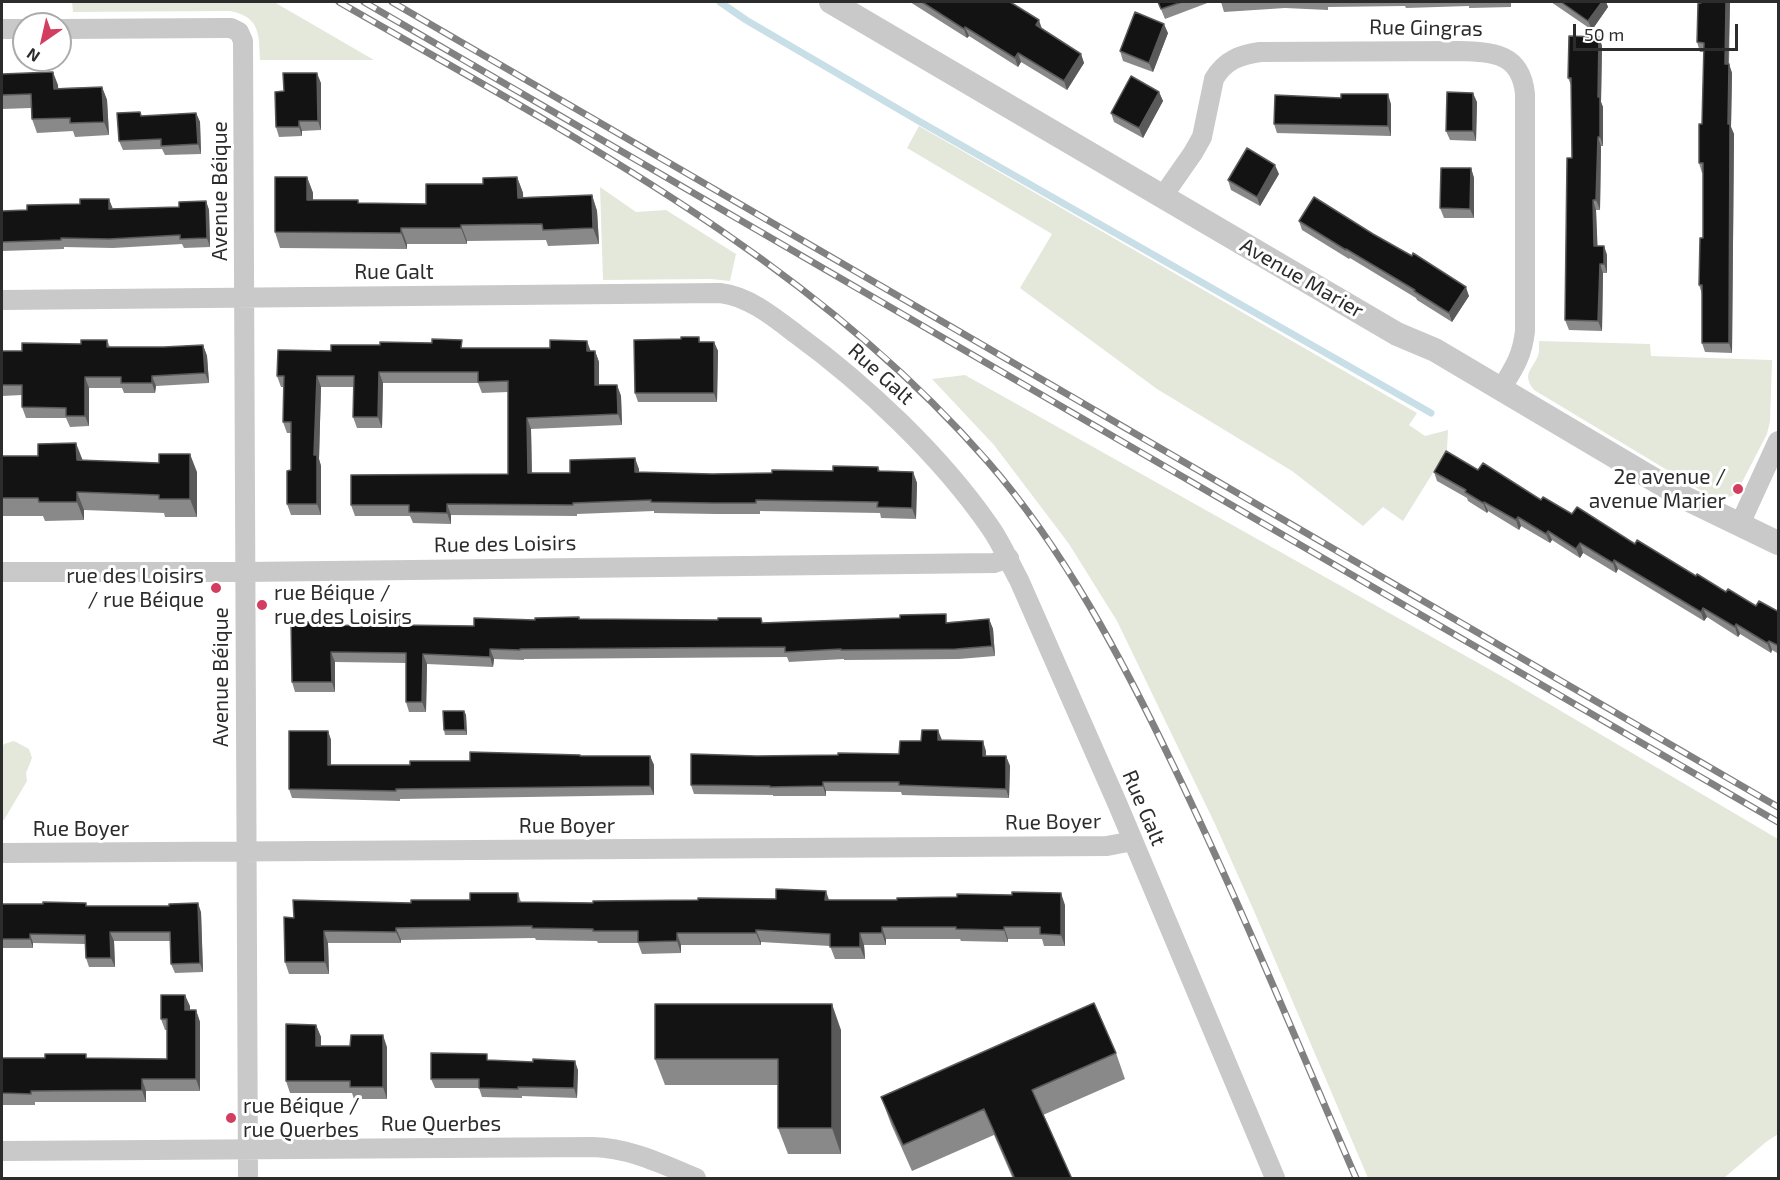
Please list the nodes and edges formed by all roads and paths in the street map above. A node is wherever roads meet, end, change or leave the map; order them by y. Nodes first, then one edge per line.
1 (831, 2) edge
2 (72, 29) edge
3 (1163, 196) junction
4 (244, 297) junction
5 (2, 300) edge
6 (1501, 388) junction
7 (1779, 441) edge
8 (1740, 524) junction
9 (1779, 543) edge
10 (1009, 558) junction
11 (2, 572) edge
12 (245, 572) junction
13 (1132, 841) junction
14 (247, 852) junction
15 (2, 853) edge
16 (246, 1148) junction
17 (2, 1151) edge
18 (248, 1179) edge
19 (696, 1179) edge
20 (1275, 1179) edge

1 - 3 street, Avenue Marier
2 - 4 street, Avenue Béique
3 - 6 street, Avenue Marier
3 - 6 street, Rue Gingras
4 - 5 street, Rue Galt
4 - 10 street, Rue Galt
4 - 12 street, Avenue Béique
6 - 8 street, Avenue Marier
7 - 8 street
8 - 9 street, Avenue Marier
10 - 12 street, Rue des Loisirs
10 - 13 street, Rue Galt
11 - 12 street, Rue des Loisirs
12 - 14 street, Avenue Béique
13 - 14 street, Rue Boyer
13 - 20 street, Rue Galt
14 - 15 street, Rue Boyer
14 - 16 street, Avenue Béique
16 - 17 street, Rue Querbes
16 - 18 street, Avenue Béique
16 - 19 street, Rue Querbes

